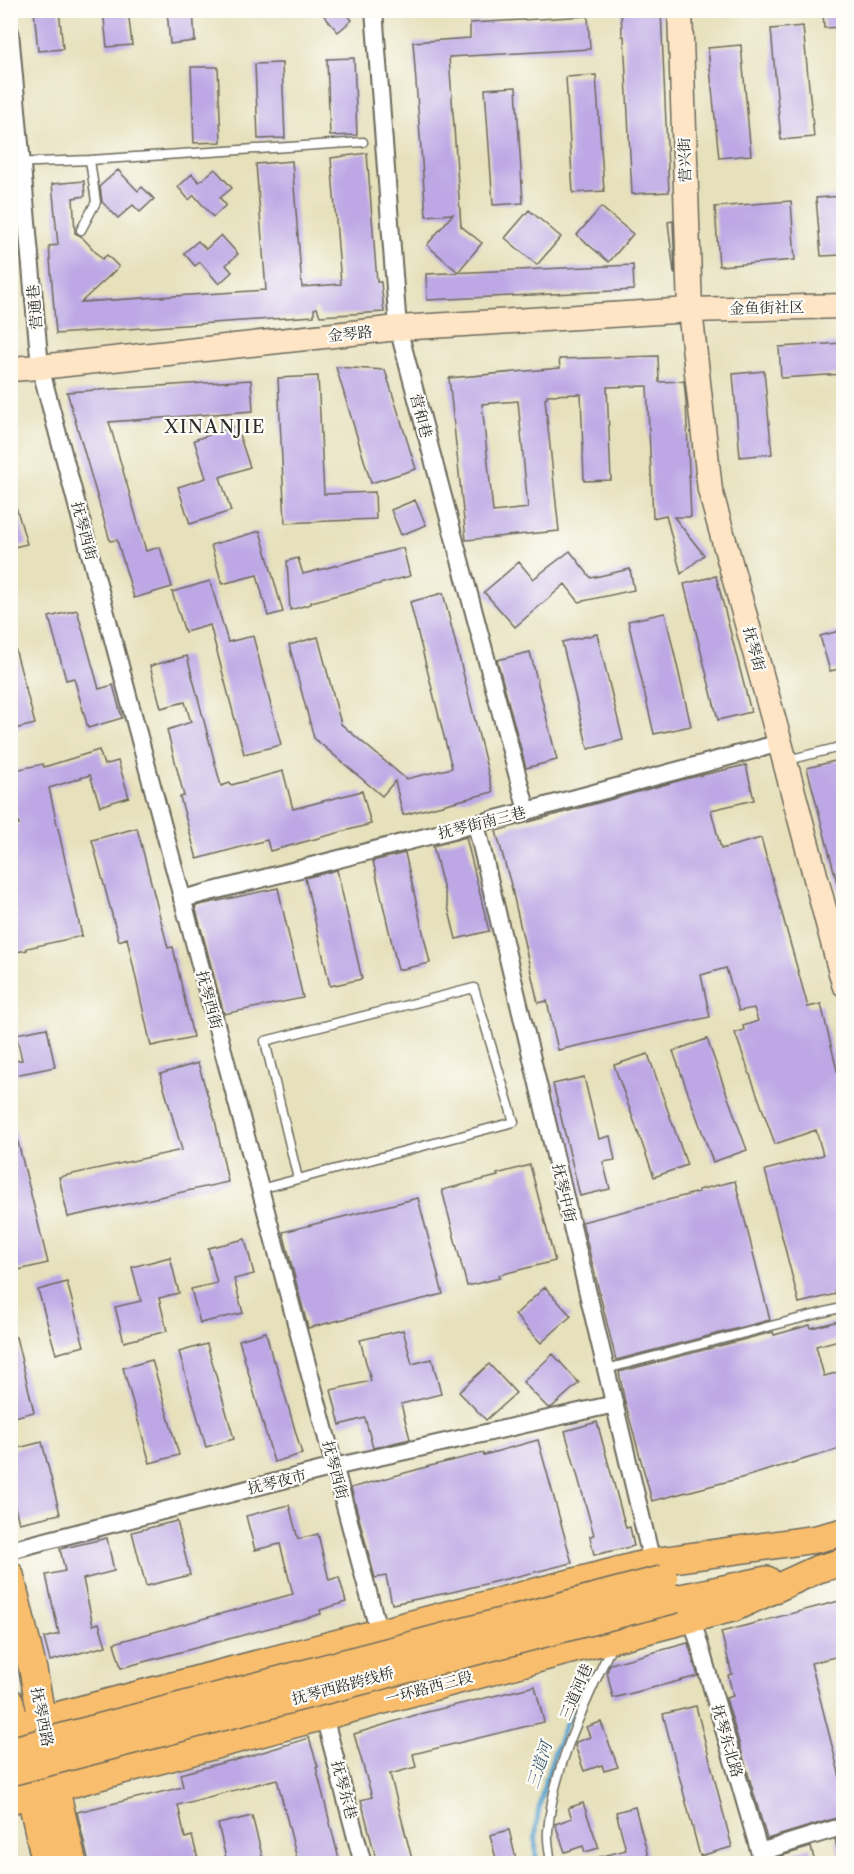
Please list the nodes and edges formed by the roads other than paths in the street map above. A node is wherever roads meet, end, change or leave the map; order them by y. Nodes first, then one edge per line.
1 (374, 10) edge
2 (680, 10) edge
3 (10, 32) edge
4 (363, 142) dead end
5 (90, 160) junction
6 (16, 163) edge
7 (81, 230) dead end
8 (843, 306) edge
9 (690, 310) junction
10 (398, 328) junction
11 (40, 367) junction
12 (10, 369) edge
13 (843, 746) edge
14 (782, 752) junction
15 (527, 811) junction
16 (476, 824) junction
17 (182, 899) junction
18 (843, 984) edge
19 (298, 1179) junction
20 (260, 1189) junction
21 (843, 1307) edge
22 (606, 1369) junction
23 (615, 1404) junction
24 (334, 1467) junction
25 (843, 1532) edge
26 (10, 1550) edge
27 (831, 1566) edge
28 (10, 1575) edge
29 (671, 1590) junction
30 (379, 1633) junction
31 (615, 1638) junction
32 (324, 1716) junction
33 (42, 1719) junction
34 (12, 1727) edge
35 (10, 1772) edge
36 (32, 1795) edge
37 (843, 1826) edge
38 (761, 1858) edge
39 (46, 1863) edge
40 (73, 1863) edge
41 (363, 1863) edge
42 (551, 1863) edge

1 - 10 street, 营和巷
2 - 9 street, 营兴街
3 - 6 street, 营通巷
4 - 5 lane
5 - 6 lane
5 - 7 lane
6 - 11 street, 营通巷
8 - 9 street, 金鱼街社区
9 - 10 street, 金琴路
9 - 14 street, 抚琴街
10 - 11 street, 金琴路
10 - 15 street, 营和巷
11 - 12 street, 金琴路
11 - 17 street, 抚琴西街
13 - 14 lane
14 - 15 street, 抚琴街南三巷
14 - 18 street, 抚琴街
15 - 16 street, 抚琴街南三巷
16 - 17 street, 抚琴街南三巷
16 - 22 street, 抚琴中街
17 - 20 street, 抚琴西街
19 - 19 lane
19 - 20 lane
20 - 24 street, 抚琴西街
21 - 22 lane
22 - 23 street, 抚琴中街
23 - 24 street, 抚琴夜市
23 - 29 street, 抚琴中街
24 - 26 street, 抚琴夜市
24 - 30 street, 抚琴西街
25 - 29 main road
27 - 29 main road
28 - 33 main road, 抚琴西路
29 - 30 main road
29 - 31 main road, 一环路西三段
29 - 34 main road, 抚琴西路跨线桥, bridge
29 - 35 main road, 抚琴西路跨线桥, bridge
29 - 38 street, 抚琴东北路
30 - 33 main road
31 - 32 main road, 一环路西三段
31 - 42 lane, 三道河巷
32 - 36 main road, 一环路西三段
32 - 41 street, 抚琴东巷
33 - 34 main road
33 - 36 main road, 抚琴西路
34 - 36 main road, 抚琴西路
36 - 39 main road
36 - 40 main road
37 - 38 street

